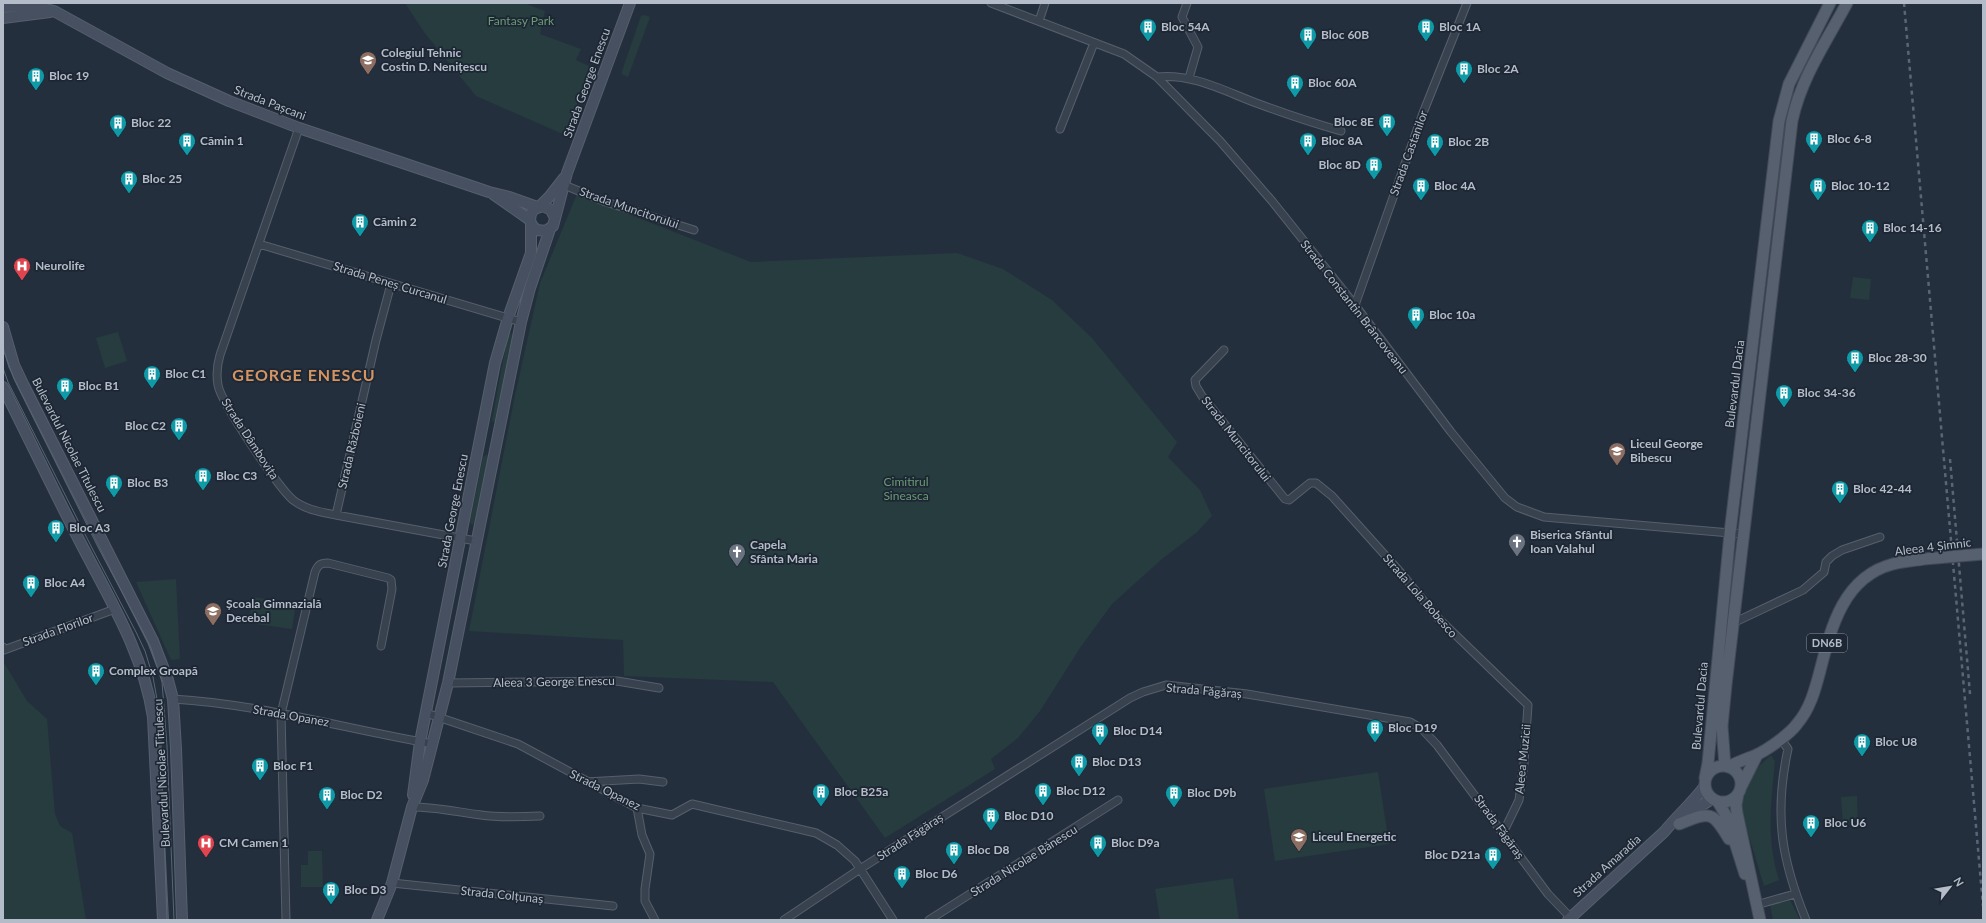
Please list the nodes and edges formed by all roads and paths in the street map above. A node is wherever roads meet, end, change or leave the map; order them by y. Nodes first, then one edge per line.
1 (630, 3) edge
2 (991, 3) edge
3 (1046, 3) edge
4 (1187, 3) edge
5 (1467, 3) edge
6 (1830, 3) edge
7 (1847, 3) edge
8 (3, 7) edge
9 (54, 11) junction
10 (3, 18) edge
11 (1039, 21) junction
12 (1094, 43) junction
13 (1799, 61) junction
14 (1811, 67) junction
15 (1157, 77) junction
16 (1190, 78) junction
17 (299, 128) junction
18 (1060, 128) dead end
19 (1341, 131) dead end
20 (567, 173) junction
21 (564, 185) junction
22 (490, 192) junction
23 (538, 207) junction
24 (555, 218) junction
25 (531, 222) junction
26 (550, 229) junction
27 (694, 230) dead end
28 (259, 244) junction
29 (391, 284) junction
30 (1355, 305) junction
31 (508, 318) junction
32 (521, 322) junction
33 (3, 327) edge
34 (1224, 350) dead end
35 (3, 387) edge
36 (1316, 483) joint
37 (336, 515) junction
38 (1730, 533) junction
39 (1742, 534) junction
40 (1880, 537) dead end
41 (461, 538) junction
42 (476, 541) junction
43 (1983, 554) edge
44 (115, 609) junction
45 (1733, 623) junction
46 (381, 646) dead end
47 (4, 649) edge
48 (448, 683) junction
49 (659, 688) dead end
50 (172, 699) junction
51 (1528, 705) joint
52 (426, 713) junction
53 (282, 714) junction
54 (440, 717) junction
55 (1780, 738) junction
56 (420, 742) junction
57 (433, 744) junction
58 (1756, 755) junction
59 (1726, 766) junction
60 (585, 782) junction
61 (663, 782) dead end
62 (1705, 783) junction
63 (1739, 790) junction
64 (1118, 800) dead end
65 (1715, 801) junction
66 (412, 807) junction
67 (637, 808) junction
68 (540, 816) dead end
69 (1679, 824) junction
70 (1664, 832) junction
71 (1503, 833) junction
72 (1738, 855) junction
73 (860, 869) junction
74 (392, 883) junction
75 (1795, 894) junction
76 (1756, 905) junction
77 (613, 906) dead end
78 (1569, 919) edge
79 (163, 920) edge
80 (182, 920) edge
81 (286, 920) edge
82 (377, 920) edge
83 (655, 920) edge
84 (784, 920) edge
85 (893, 920) edge
86 (929, 920) edge
87 (1760, 920) edge
88 (1806, 920) edge

1 - 20 street, Strada George Enescu
2 - 11 street, Strada Constantin Brâncoveanu
3 - 11 street
4 - 16 street
5 - 30 street, Strada Castanilor
6 - 13 main road, Bulevardul Dacia
7 - 14 main road, Bulevardul Dacia
8 - 9 street, Strada Pașcani
9 - 10 street
9 - 17 street, Strada Pașcani
11 - 12 street, Strada Constantin Brâncoveanu
12 - 15 street, Strada Constantin Brâncoveanu
12 - 18 street
13 - 14 main road
13 - 38 main road, Bulevardul Dacia
14 - 39 main road, Bulevardul Dacia
15 - 16 street
15 - 30 street, Strada Constantin Brâncoveanu
16 - 19 street
17 - 22 street, Strada Pașcani
17 - 28 street, Strada Dâmbovița
20 - 21 street, Strada George Enescu
20 - 23 street, Strada George Enescu
21 - 24 street, Strada George Enescu
21 - 27 street, Strada Muncitorului
22 - 23 street, Strada Pașcani
22 - 25 street, Strada Pașcani
23 - 24 street
23 - 25 street
24 - 26 street
25 - 26 street
25 - 31 street, Strada George Enescu
26 - 32 street, Strada George Enescu
28 - 29 street, Strada Peneș Curcanul
28 - 37 street, Strada Dâmbovița
29 - 31 street, Strada Peneș Curcanul
29 - 37 street, Strada Războieni
30 - 38 street, Strada Constantin Brâncoveanu
31 - 32 street, Strada Peneș Curcanul
31 - 41 street, Strada George Enescu
32 - 42 street, Strada George Enescu
33 - 50 street, Bulevardul Nicolae Titulescu
34 - 36 street, Strada Muncitorului
35 - 44 street, Bulevardul Nicolae Titulescu
36 - 51 street, Strada Lola Bobesco
37 - 41 street, Strada Dâmbovița
38 - 39 street, Strada Constantin Brâncoveanu
38 - 62 main road, Bulevardul Dacia
39 - 45 main road, Bulevardul Dacia
40 - 45 street
41 - 42 street, Strada Dâmbovița
41 - 52 street, Strada George Enescu
42 - 48 street, Strada George Enescu
43 - 55 main road, Aleea 4 Șimnic / DN6B, bridge
44 - 47 street, Strada Florilor
44 - 79 street, Bulevardul Nicolae Titulescu
45 - 59 main road, Bulevardul Dacia
46 - 53 street
48 - 49 street, Aleea 3 George Enescu
48 - 54 street, Strada George Enescu
50 - 53 street, Strada Opanez
50 - 80 street, Bulevardul Nicolae Titulescu
51 - 71 street, Aleea Muzicii
52 - 54 street, Strada Opanez
52 - 56 street, Strada George Enescu
53 - 56 street, Strada Opanez
53 - 81 street
54 - 57 street, Strada George Enescu
54 - 60 street, Strada Opanez
55 - 58 main road, Aleea 4 Șimnic / DN6B
55 - 75 street
56 - 57 street, Strada Opanez
56 - 66 street, Strada George Enescu
57 - 66 street, Strada George Enescu
58 - 59 main road, Aleea 4 Șimnic / DN6B
58 - 63 main road, Aleea 4 Șimnic / DN6B
59 - 62 main road
59 - 63 main road
60 - 61 street
60 - 67 street, Strada Opanez
62 - 65 main road
62 - 70 street, Strada Amaradia
63 - 65 main road
63 - 76 main road
64 - 86 street, Strada Nicolae Bănescu
65 - 69 street, Strada Amaradia
65 - 72 main road
66 - 68 street
66 - 74 street, Strada George Enescu
67 - 73 street, Strada Opanez
67 - 83 street
69 - 70 street, Strada Amaradia
69 - 72 main road
70 - 78 street, Strada Amaradia
71 - 73 street, Strada Făgăraș
71 - 78 street, Strada Făgăraș
72 - 76 main road
73 - 84 street, Strada Făgăraș
73 - 85 street, Strada Opanez
74 - 77 street, Strada Colțunaș
74 - 82 street, Strada George Enescu
75 - 76 street
75 - 88 street
76 - 87 main road

